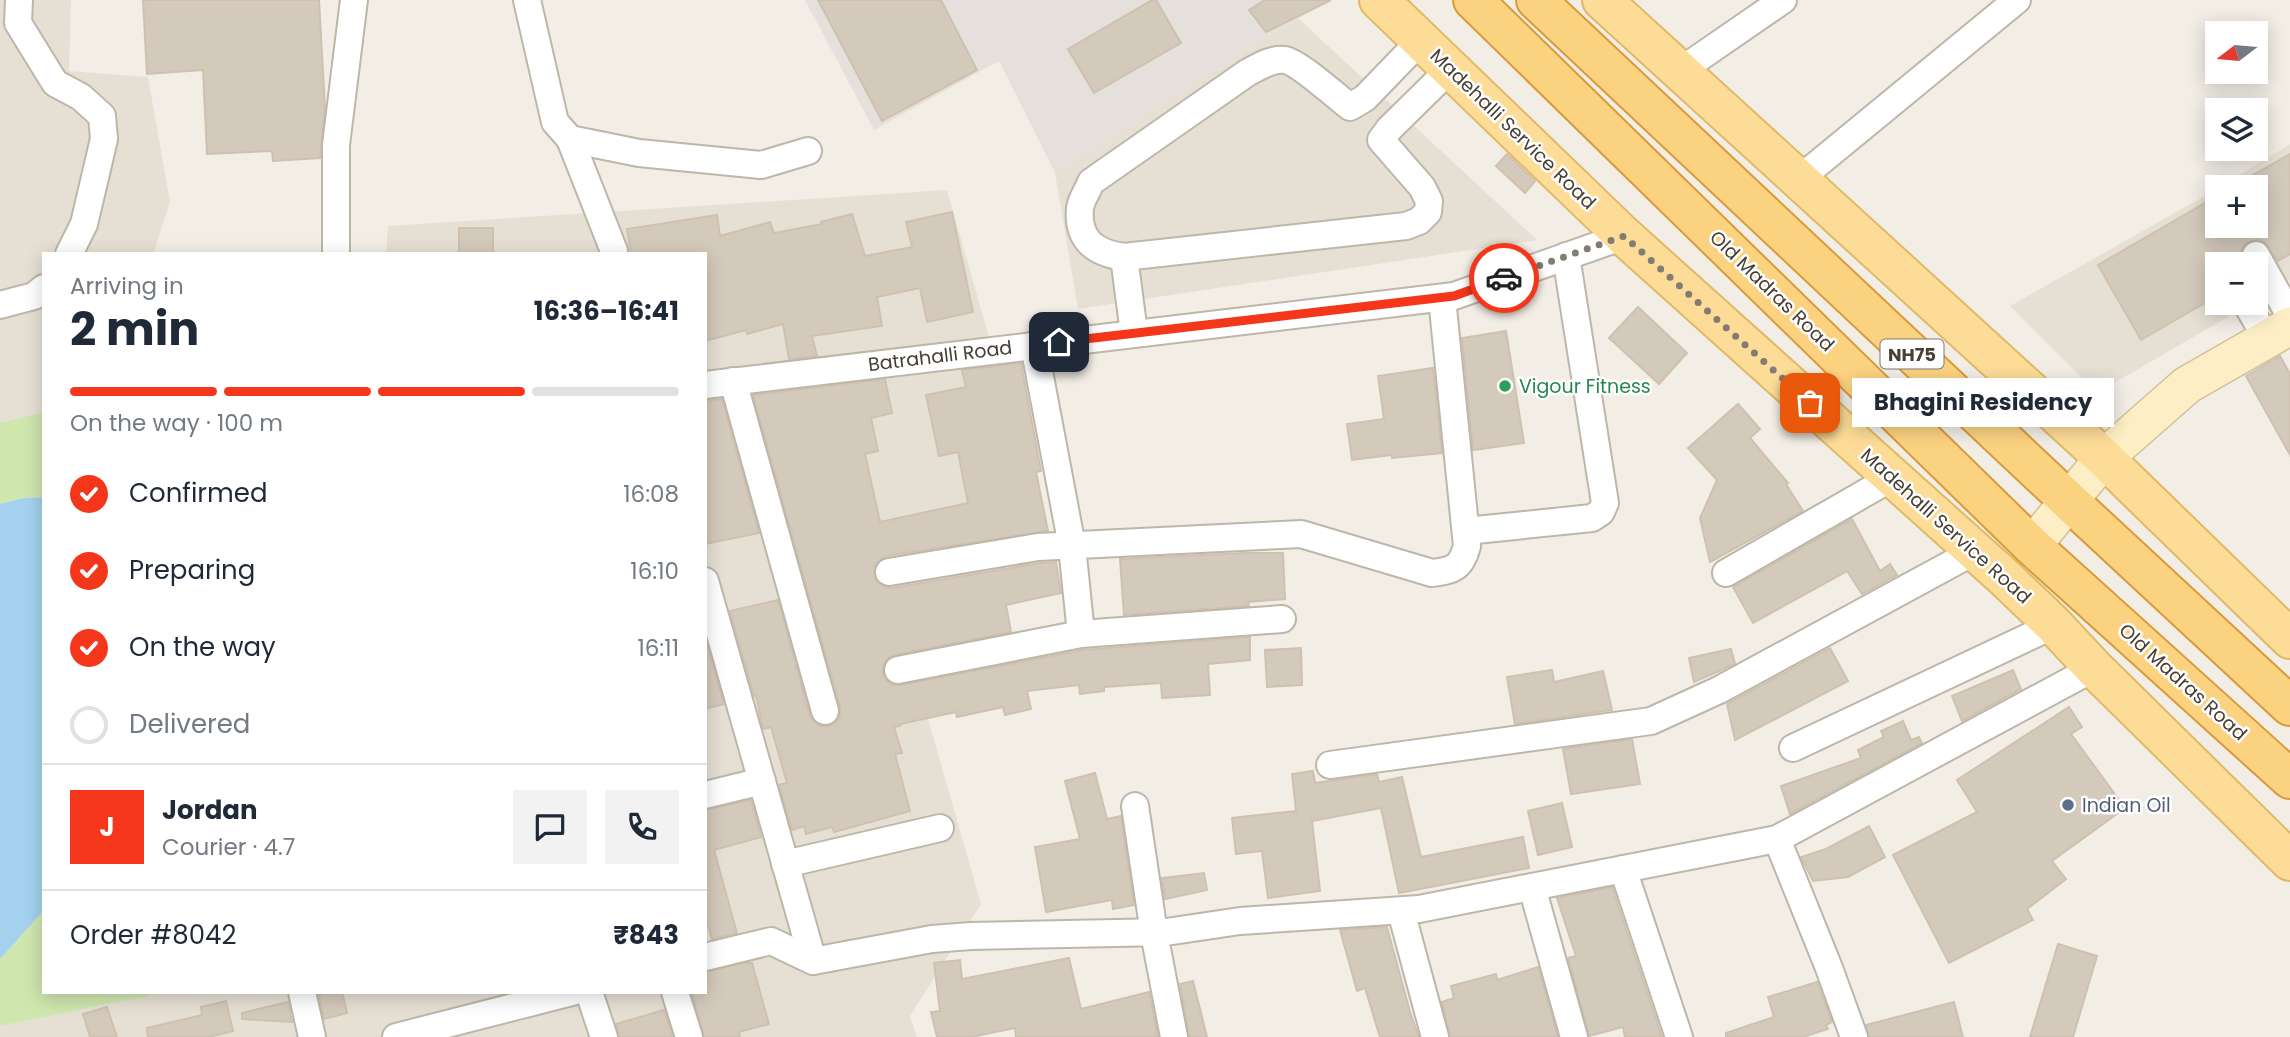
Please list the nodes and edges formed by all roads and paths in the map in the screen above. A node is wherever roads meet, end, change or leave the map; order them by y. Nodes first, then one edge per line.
1 (354, 0) edge
2 (527, 0) edge
3 (1379, 0) edge
4 (1473, 0) edge
5 (1536, 0) edge
6 (1602, 0) edge
7 (1783, 0) edge
8 (2017, 0) edge
9 (12, 16) edge
10 (1421, 40) junction
11 (1450, 69) junction
12 (1680, 71) junction
13 (1350, 107) junction
14 (570, 139) junction
15 (1381, 140) junction
16 (808, 151) dead end
17 (1798, 180) junction
18 (1624, 236) junction
19 (614, 251) dead end
20 (70, 252) edge
21 (336, 252) edge
22 (1566, 256) junction
23 (1124, 257) junction
24 (2268, 288) edge
25 (42, 290) edge
26 (1442, 298) junction
27 (0, 305) edge
28 (2264, 315) edge
29 (2282, 327) edge
30 (1134, 333) junction
31 (1034, 345) junction
32 (733, 381) junction
33 (707, 385) edge
34 (2104, 458) junction
35 (1893, 477) junction
36 (2070, 502) junction
37 (1466, 531) junction
38 (1072, 546) junction
39 (2032, 546) junction
40 (1975, 551) junction
41 (889, 572) dead end
42 (1726, 573) dead end
43 (707, 588) edge
44 (1282, 619) dead end
45 (2054, 625) junction
46 (1081, 634) junction
47 (2290, 639) edge
48 (2094, 668) junction
49 (898, 670) dead end
50 (2290, 706) edge
51 (825, 711) dead end
52 (1793, 748) dead end
53 (1330, 765) dead end
54 (2290, 779) edge
55 (762, 781) junction
56 (707, 795) edge
57 (1135, 806) dead end
58 (940, 828) dead end
59 (1777, 839) junction
60 (2290, 861) edge
61 (785, 864) junction
62 (1623, 869) junction
63 (1532, 887) junction
64 (1401, 911) junction
65 (1154, 933) junction
66 (707, 957) edge
67 (813, 961) junction
68 (302, 994) edge
69 (564, 994) edge
70 (590, 994) edge
71 (676, 994) edge
72 (409, 1035) edge
73 (313, 1037) edge
74 (604, 1037) edge
75 (689, 1037) edge
76 (1174, 1037) edge
77 (1435, 1037) edge
78 (1574, 1037) edge
79 (1679, 1037) edge
80 (1854, 1037) edge

1 - 21 street
2 - 14 street
3 - 10 main road, Madehalli Service Road
4 - 39 highway, Old Madras Road / NH75
5 - 36 highway, NH75
6 - 12 main road
7 - 12 street
8 - 17 street
9 - 20 street
10 - 11 main road, Madehalli Service Road
10 - 13 street
11 - 15 street
11 - 18 main road, Madehalli Service Road
12 - 17 main road
13 - 15 street
13 - 23 street
14 - 16 street
14 - 19 street
15 - 23 street
17 - 34 main road
18 - 22 street, Batrahalli Road
18 - 35 main road, Madehalli Service Road
22 - 26 street, Batrahalli Road
22 - 37 street
23 - 30 street
24 - 29 street
25 - 27 street
26 - 30 street, Batrahalli Road
26 - 37 street
28 - 29 street
29 - 34 main road
30 - 31 street, Batrahalli Road
31 - 32 street, Batrahalli Road
31 - 38 street
32 - 33 street, Batrahalli Road
32 - 51 street
34 - 36 main road
34 - 47 main road
35 - 40 main road, Madehalli Service Road
35 - 42 street
36 - 39 main road
36 - 50 highway, NH75
37 - 38 street
38 - 41 street
38 - 46 street
39 - 54 highway, Old Madras Road / NH75
40 - 45 main road, Madehalli Service Road
40 - 53 street
43 - 55 street
44 - 46 street
45 - 48 main road, Madehalli Service Road
45 - 52 street
46 - 49 street
48 - 59 street
48 - 60 main road, Madehalli Service Road
55 - 56 street
55 - 61 street
57 - 65 street
58 - 61 street
59 - 62 street
59 - 80 street
61 - 67 street
62 - 63 street
62 - 79 street
63 - 64 street
63 - 78 street
64 - 65 street
64 - 77 street
65 - 67 street
65 - 76 street
66 - 67 street
68 - 73 street
69 - 72 street
70 - 74 street
71 - 75 street

